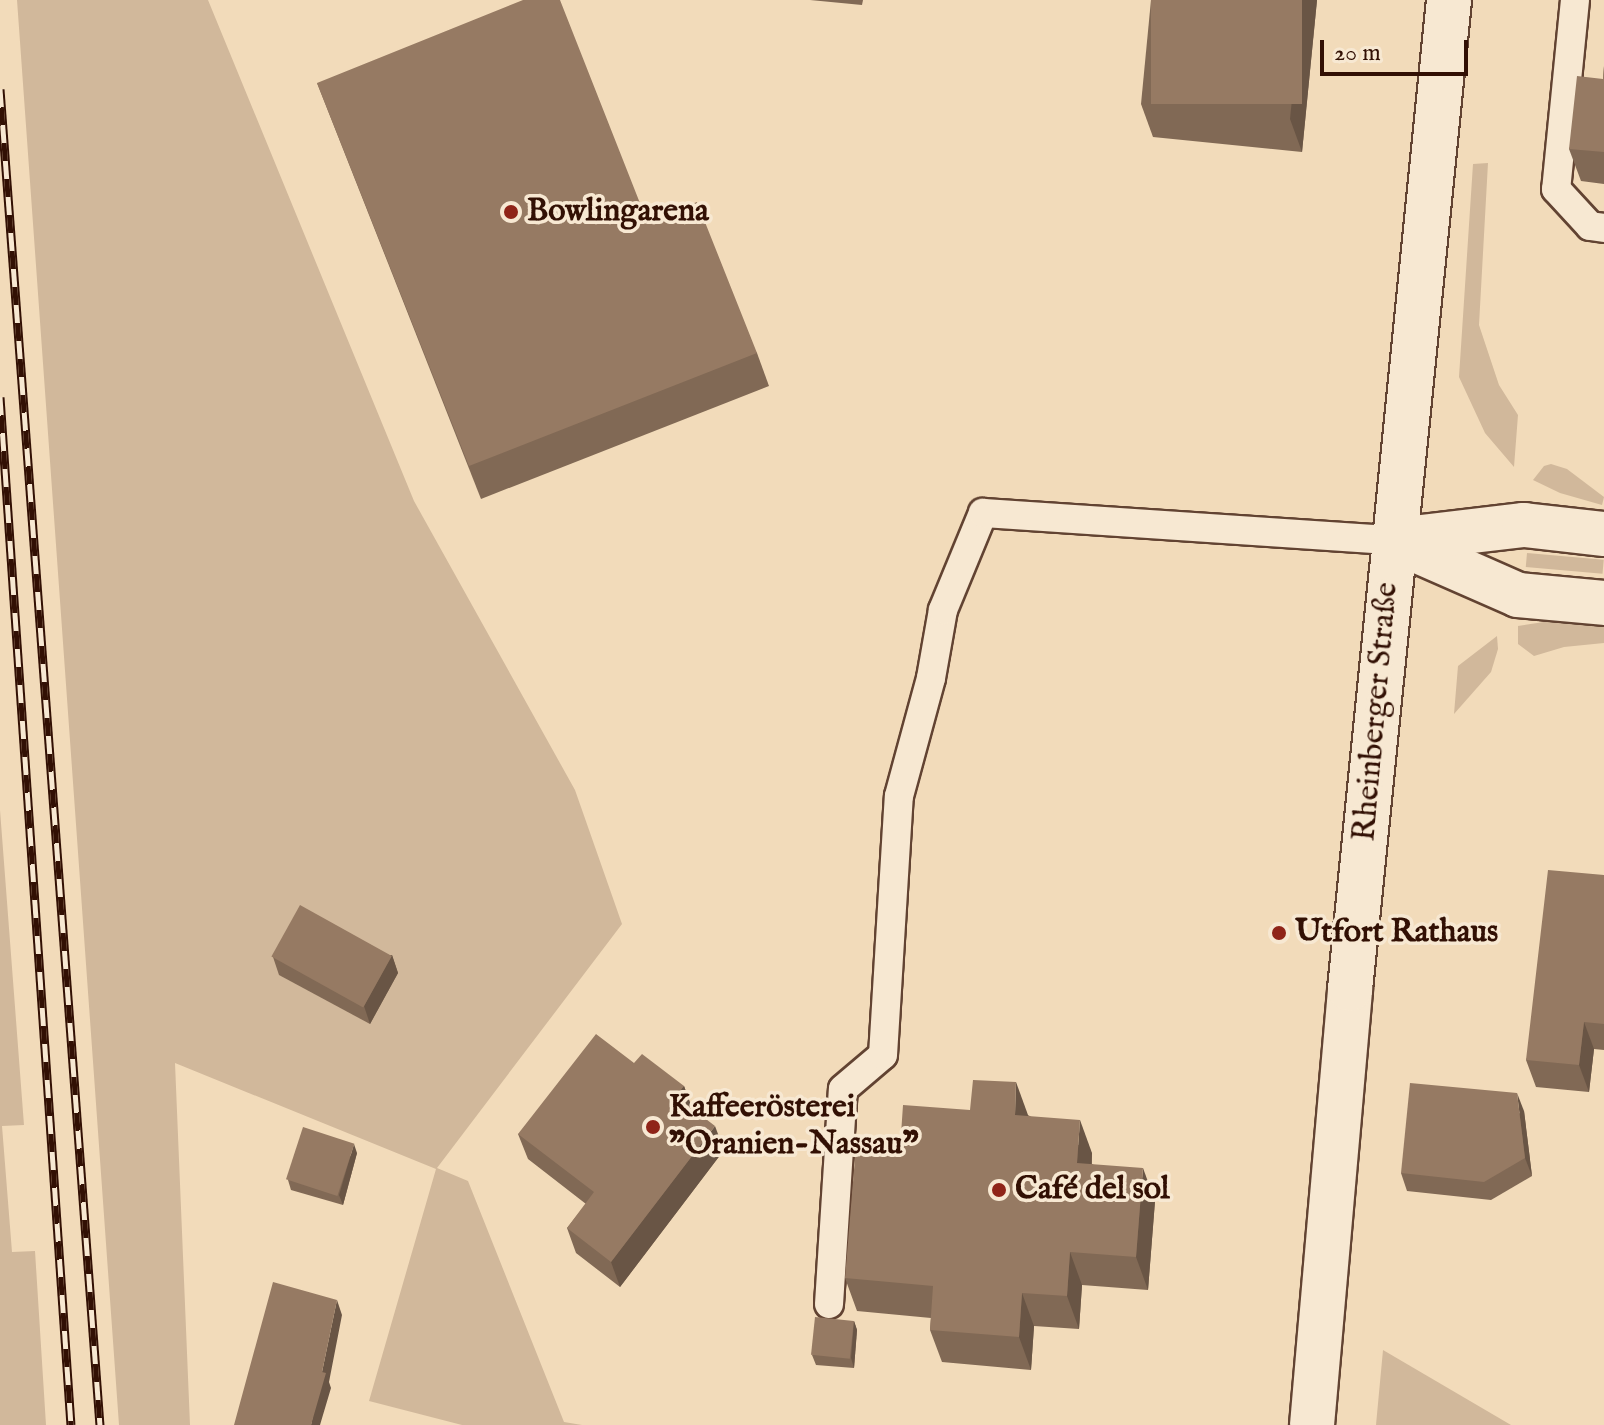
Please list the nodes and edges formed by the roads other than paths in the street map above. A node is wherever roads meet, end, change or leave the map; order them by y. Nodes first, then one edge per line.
1 (1449, 0) edge
2 (1575, 0) edge
3 (1604, 228) edge
4 (1604, 534) edge
5 (1393, 540) junction
6 (1604, 603) edge
7 (829, 1304) dead end
8 (1312, 1425) edge

1 - 5 main road, Rheinberger Straße
2 - 3 lane
4 - 5 main road
5 - 6 main road
5 - 7 lane
5 - 8 main road, Rheinberger Straße

